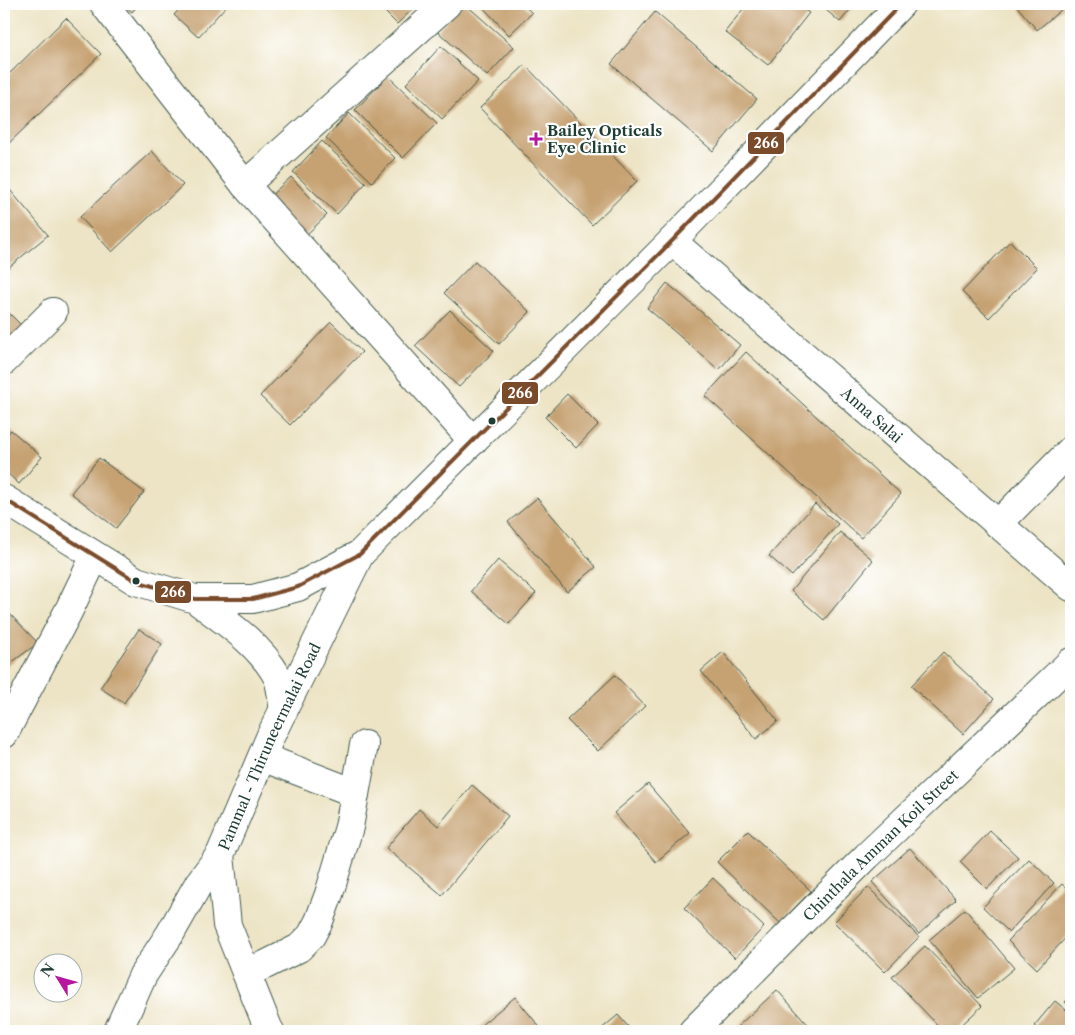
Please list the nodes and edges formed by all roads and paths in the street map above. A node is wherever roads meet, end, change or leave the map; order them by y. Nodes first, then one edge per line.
1 (104, 4) edge
2 (447, 4) edge
3 (901, 4) edge
4 (245, 184) junction
5 (672, 241) junction
6 (53, 312) dead end
7 (4, 360) edge
8 (474, 441) junction
9 (1071, 450) edge
10 (4, 499) edge
11 (998, 524) junction
12 (360, 554) junction
13 (96, 556) junction
14 (1071, 587) edge
15 (196, 599) junction
16 (1071, 662) edge
17 (284, 710) junction
18 (4, 734) edge
19 (364, 745) dead end
20 (262, 757) junction
21 (356, 793) junction
22 (220, 855) junction
23 (246, 972) junction
24 (118, 1031) edge
25 (270, 1031) edge
26 (693, 1031) edge

1 - 4 street
2 - 4 street
3 - 5 street
4 - 8 street
5 - 8 street
5 - 11 street, Anna Salai
6 - 7 street
8 - 12 street
9 - 11 street
10 - 13 street
11 - 14 street, Anna Salai
12 - 15 street
12 - 17 street, Pammal - Thiruneermalai Road
13 - 15 street
13 - 18 street
15 - 17 street
16 - 26 street, Chinthala Amman Koil Street
17 - 20 street, Pammal - Thiruneermalai Road
19 - 21 street
20 - 21 street
20 - 22 street, Pammal - Thiruneermalai Road
21 - 23 street
22 - 23 street, Pammal - Thiruneermalai Road
22 - 24 street
23 - 25 street, Pammal - Thiruneermalai Road

